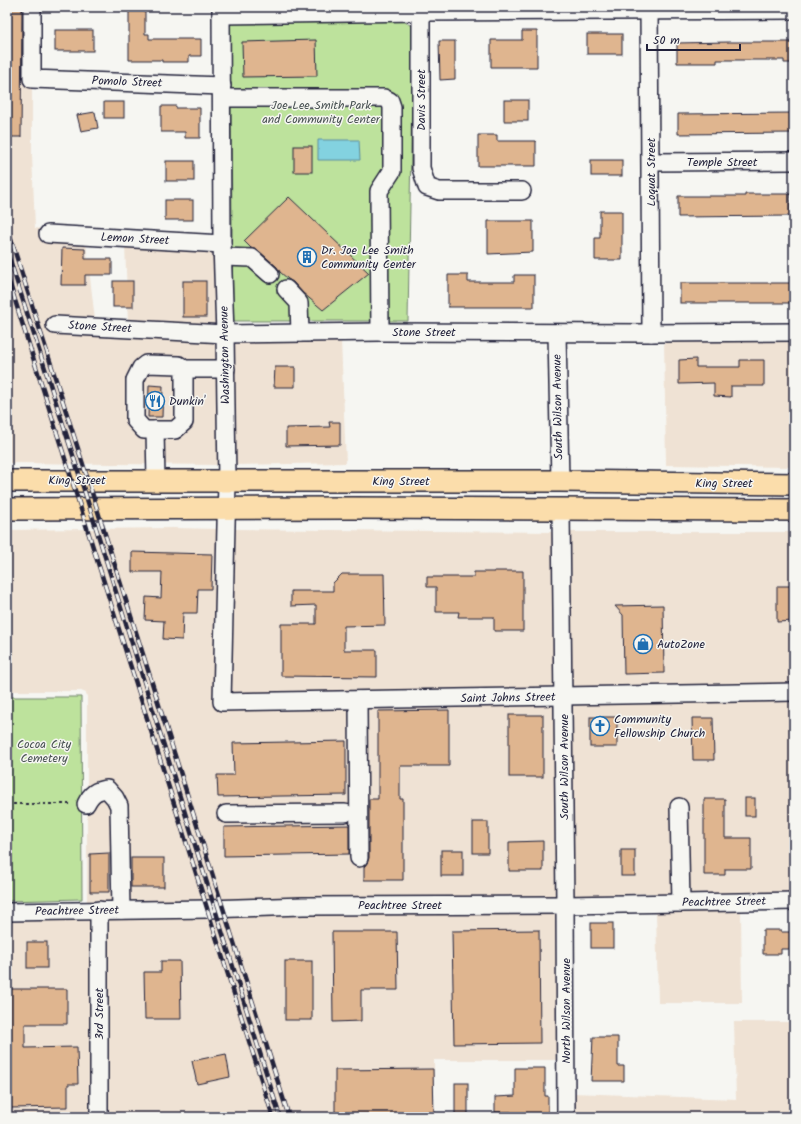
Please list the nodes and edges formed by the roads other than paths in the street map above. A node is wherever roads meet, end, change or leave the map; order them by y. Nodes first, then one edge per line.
1 (32, 7) edge
2 (553, 9) edge
3 (649, 9) edge
4 (784, 9) edge
5 (221, 11) edge
6 (421, 12) junction
7 (222, 92) junction
8 (651, 162) junction
9 (794, 162) edge
10 (522, 191) dead end
11 (48, 234) dead end
12 (222, 251) junction
13 (270, 274) dead end
14 (286, 290) dead end
15 (55, 325) dead end
16 (380, 332) junction
17 (794, 332) edge
18 (300, 333) junction
19 (557, 333) junction
20 (651, 333) junction
21 (225, 334) junction
22 (226, 370) junction
23 (184, 377) junction
24 (144, 425) junction
25 (156, 480) junction
26 (7, 481) edge
27 (227, 481) junction
28 (560, 481) junction
29 (724, 483) junction
30 (794, 484) edge
31 (7, 509) edge
32 (226, 509) junction
33 (408, 509) junction
34 (561, 510) junction
35 (794, 510) edge
36 (794, 692) edge
37 (564, 697) junction
38 (358, 700) junction
39 (222, 702) joint
40 (86, 804) road end
41 (679, 807) dead end
42 (345, 813) dead end
43 (226, 814) dead end
44 (359, 858) dead end
45 (794, 901) edge
46 (681, 903) junction
47 (565, 905) junction
48 (98, 910) junction
49 (120, 910) junction
50 (7, 912) edge
51 (99, 1117) edge
52 (566, 1117) edge

1 - 7 street, Pomolo Street
2 - 3 street
2 - 6 street
3 - 4 street
3 - 8 street, Loquat Street
5 - 6 street
5 - 7 street, Washington Avenue
6 - 10 street, Davis Street
7 - 12 street, Washington Avenue
7 - 16 street, Pomolo Street
8 - 9 street, Temple Street
8 - 20 street, Loquat Street
11 - 12 street, Lemon Street
12 - 13 street, Lemon Street
12 - 21 street, Washington Avenue
14 - 18 street
15 - 21 street, Stone Street
16 - 18 street, Stone Street
16 - 19 street, Stone Street
17 - 20 street, Stone Street
18 - 21 street, Stone Street
19 - 20 street, Stone Street
19 - 28 street, South Wilson Avenue
21 - 22 street, Washington Avenue
22 - 23 street
22 - 27 street, Washington Avenue
23 - 24 street
23 - 24 street
24 - 25 street
25 - 26 main road, King Street
25 - 27 main road, King Street
27 - 28 main road, King Street
27 - 32 street, Washington Avenue
28 - 29 main road, King Street
28 - 33 main road
29 - 30 main road, King Street
29 - 34 main road
31 - 32 main road
32 - 33 main road
32 - 39 street, Washington Avenue
33 - 34 main road
34 - 35 main road
34 - 37 street, South Wilson Avenue
36 - 37 street, Saint Johns Street
37 - 38 street, Saint Johns Street
37 - 47 street, South Wilson Avenue
38 - 39 street, Saint Johns Street
38 - 44 street
40 - 49 street
41 - 46 street
42 - 43 street
45 - 46 street, Peachtree Street
46 - 47 street, Peachtree Street
47 - 49 street, Peachtree Street
47 - 52 street, North Wilson Avenue
48 - 49 street, Peachtree Street
48 - 50 street, Peachtree Street
48 - 51 street, 3rd Street

